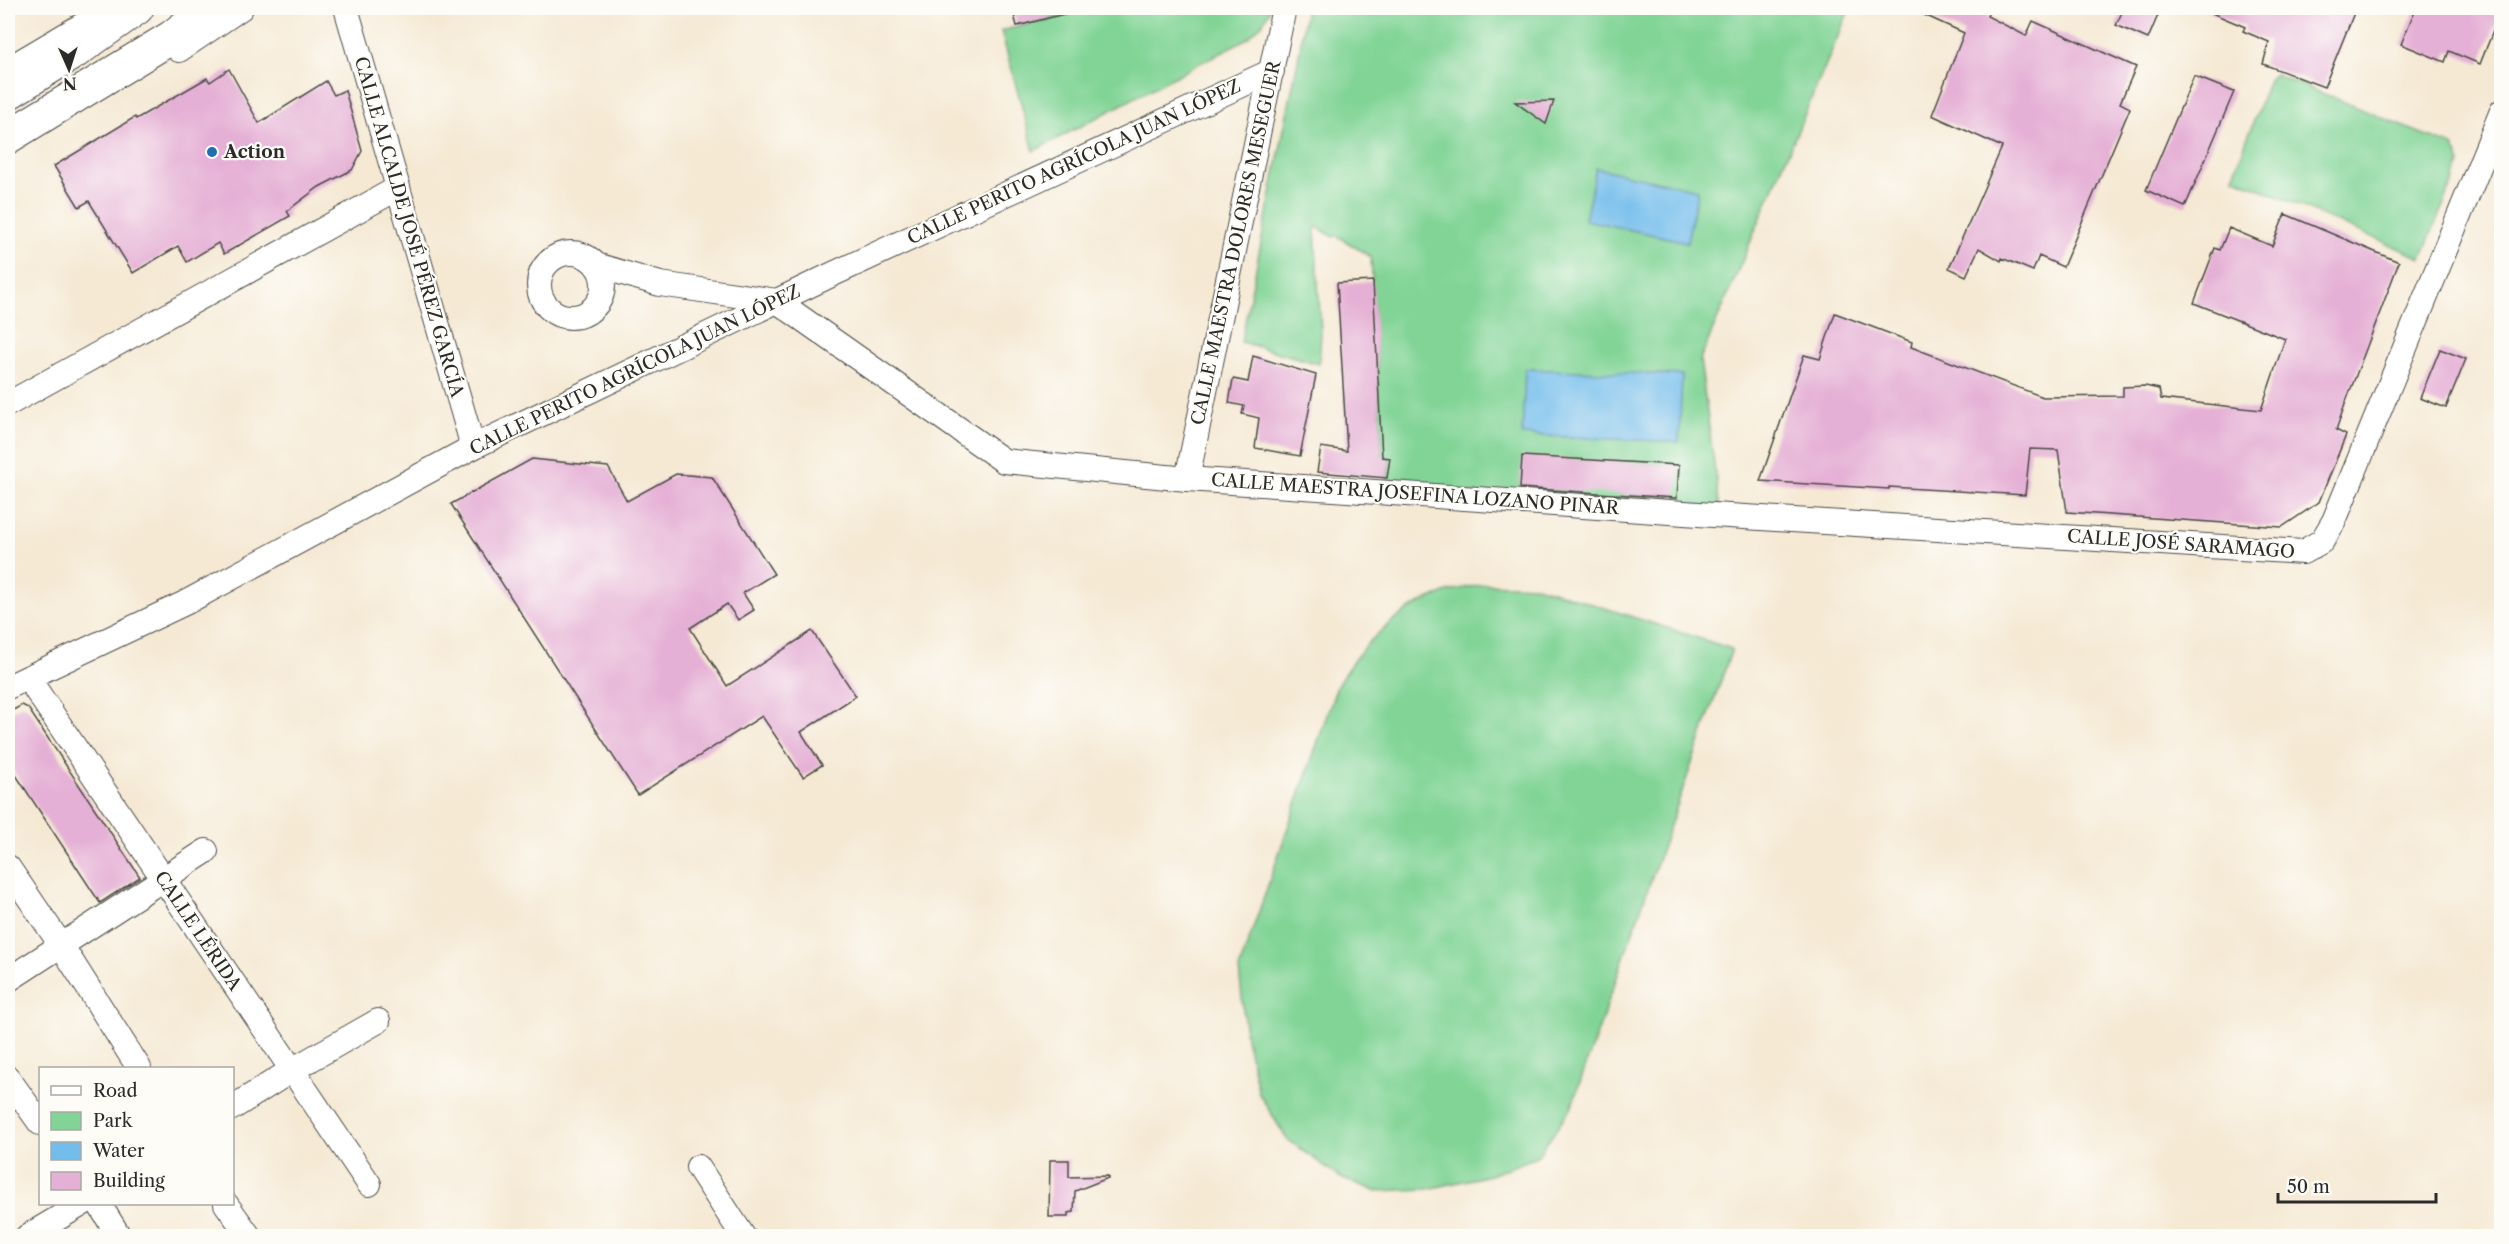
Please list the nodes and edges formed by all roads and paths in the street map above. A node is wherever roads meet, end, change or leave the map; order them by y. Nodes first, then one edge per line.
1 (111, 8) edge
2 (137, 8) edge
3 (209, 8) edge
4 (241, 8) edge
5 (346, 8) edge
6 (1284, 8) edge
7 (8, 69) edge
8 (1272, 71) junction
9 (8, 93) edge
10 (2502, 111) edge
11 (8, 137) edge
12 (8, 154) edge
13 (398, 188) junction
14 (596, 265) dead end
15 (777, 301) junction
16 (8, 404) edge
17 (473, 447) junction
18 (1187, 479) junction
19 (1644, 510) joint
20 (18, 682) edge
21 (207, 851) dead end
22 (8, 867) edge
23 (164, 879) junction
24 (62, 945) junction
25 (8, 980) edge
26 (378, 1021) dead end
27 (138, 1067) edge
28 (292, 1070) junction
29 (8, 1078) edge
30 (234, 1107) edge
31 (39, 1122) edge
32 (698, 1167) dead end
33 (369, 1184) dead end
34 (79, 1205) edge
35 (100, 1205) edge
36 (227, 1205) edge
37 (28, 1236) edge
38 (119, 1236) edge
39 (249, 1236) edge
40 (743, 1236) edge

1 - 7 street
2 - 9 main road
3 - 11 main road
4 - 12 street
5 - 13 street, CALLE ALCALDE JOSÉ PÉREZ GARCÍA
6 - 8 street, CALLE MAESTRA DOLORES MESEGUER
8 - 15 street, CALLE PERITO AGRÍCOLA JUAN LÓPEZ
8 - 18 street, CALLE MAESTRA DOLORES MESEGUER
10 - 19 street, CALLE JOSÉ SARAMAGO
13 - 16 street
13 - 17 street, CALLE ALCALDE JOSÉ PÉREZ GARCÍA
14 - 15 street
15 - 17 street, CALLE PERITO AGRÍCOLA JUAN LÓPEZ
15 - 18 street, CALLE MAESTRA JOSEFINA LOZANO PINAR
17 - 20 street, CALLE PERITO AGRÍCOLA JUAN LÓPEZ
18 - 19 street, CALLE MAESTRA JOSEFINA LOZANO PINAR
20 - 23 street, CALLE LÉRIDA
21 - 23 street
22 - 24 street
23 - 24 street
23 - 28 street, CALLE LÉRIDA
24 - 25 street
24 - 27 street
26 - 28 street
28 - 30 street
28 - 33 street, CALLE LÉRIDA
29 - 31 street
32 - 40 street
34 - 37 street
35 - 38 street
36 - 39 street

